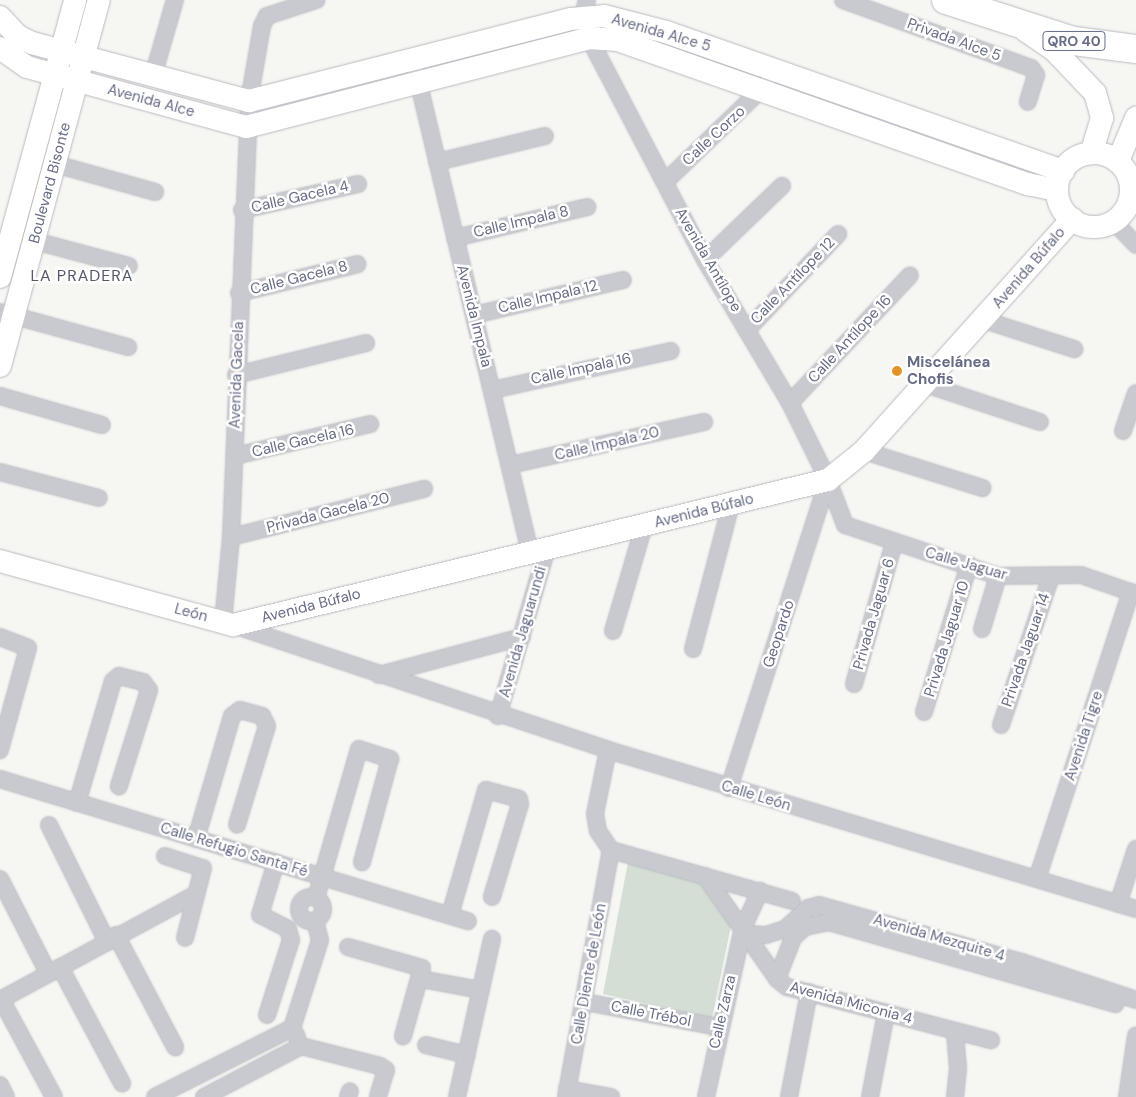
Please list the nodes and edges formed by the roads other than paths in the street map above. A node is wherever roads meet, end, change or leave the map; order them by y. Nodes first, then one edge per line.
1 (75, 0) edge
2 (99, 0) edge
3 (175, 0) edge
4 (316, 0) edge
5 (843, 0) edge
6 (946, 0) edge
7 (585, 8) edge
8 (0, 17) edge
9 (1015, 23) junction
10 (590, 38) junction
11 (0, 48) edge
12 (1136, 49) edge
13 (61, 52) junction
14 (84, 58) junction
15 (415, 69) junction
16 (776, 70) junction
17 (55, 75) junction
18 (153, 76) junction
19 (78, 81) junction
20 (764, 89) junction
21 (249, 101) junction
22 (1028, 102) dead end
23 (1136, 118) edge
24 (246, 127) junction
25 (545, 136) dead end
26 (1091, 153) junction
27 (1118, 161) junction
28 (437, 162) junction
29 (55, 164) junction
30 (1060, 180) junction
31 (665, 182) junction
32 (358, 184) dead end
33 (782, 186) dead end
34 (154, 192) dead end
35 (587, 206) dead end
36 (242, 210) junction
37 (1072, 220) junction
38 (1114, 222) junction
39 (838, 234) dead end
40 (455, 238) junction
41 (35, 241) junction
42 (1136, 245) edge
43 (705, 260) junction
44 (358, 264) dead end
45 (129, 266) dead end
46 (910, 275) dead end
47 (0, 277) edge
48 (623, 280) dead end
49 (239, 292) junction
50 (7, 314) edge
51 (474, 315) junction
52 (984, 320) junction
53 (748, 328) junction
54 (366, 343) dead end
55 (128, 346) dead end
56 (1074, 349) dead end
57 (671, 351) dead end
58 (0, 366) edge
59 (236, 375) junction
60 (925, 384) junction
61 (492, 390) junction
62 (1136, 393) edge
63 (0, 396) edge
64 (790, 404) junction
65 (704, 422) dead end
66 (1040, 422) dead end
67 (370, 424) dead end
68 (102, 425) dead end
69 (1123, 431) dead end
70 (864, 451) junction
71 (235, 456) junction
72 (510, 465) junction
73 (0, 472) edge
74 (828, 480) junction
75 (982, 488) dead end
76 (424, 489) dead end
77 (99, 498) dead end
78 (731, 504) junction
79 (644, 526) junction
80 (231, 537) junction
81 (894, 543) junction
82 (538, 550) junction
83 (0, 561) edge
84 (969, 565) junction
85 (998, 576) junction
86 (1051, 576) junction
87 (1133, 593) edge
88 (228, 624) junction
89 (982, 629) dead end
90 (613, 631) dead end
91 (0, 637) edge
92 (522, 637) junction
93 (692, 649) dead end
94 (379, 675) junction
95 (854, 684) dead end
96 (924, 712) dead end
97 (498, 716) junction
98 (1001, 725) dead end
99 (0, 750) edge
100 (608, 750) junction
101 (0, 778) edge
102 (119, 786) dead end
103 (729, 788) junction
104 (77, 803) junction
105 (49, 825) dead end
106 (237, 825) dead end
107 (196, 839) junction
108 (1136, 849) edge
109 (611, 850) junction
110 (165, 856) dead end
111 (276, 862) junction
112 (362, 862) dead end
113 (705, 876) junction
114 (321, 877) junction
115 (0, 879) edge
116 (1037, 880) junction
117 (760, 891) junction
118 (196, 894) junction
119 (492, 897) dead end
120 (792, 900) dead end
121 (1118, 904) junction
122 (1136, 909) edge
123 (450, 915) junction
124 (468, 921) dead end
125 (801, 923) junction
126 (745, 931) junction
127 (185, 938) dead end
128 (112, 939) junction
129 (492, 939) dead end
130 (348, 947) dead end
131 (1020, 969) junction
132 (54, 970) junction
133 (421, 979) junction
134 (777, 979) junction
135 (481, 990) junction
136 (809, 992) junction
137 (1, 1000) edge
138 (1136, 1000) edge
139 (584, 1002) junction
140 (1136, 1011) edge
141 (886, 1013) junction
142 (267, 1015) dead end
143 (718, 1027) junction
144 (292, 1028) junction
145 (955, 1031) junction
146 (403, 1036) dead end
147 (1136, 1036) edge
148 (991, 1040) dead end
149 (426, 1045) dead end
150 (301, 1046) junction
151 (174, 1047) dead end
152 (467, 1056) junction
153 (122, 1083) dead end
154 (0, 1085) edge
155 (567, 1093) edge
156 (161, 1096) edge
157 (6, 1097) edge
158 (54, 1097) edge
159 (204, 1097) edge
160 (378, 1097) edge
161 (458, 1097) edge
162 (611, 1097) edge
163 (706, 1097) edge
164 (789, 1097) edge
165 (870, 1097) edge
166 (955, 1097) edge
167 (1127, 1097) edge

1 - 13 street, Boulevard Bisonte
2 - 14 street, Boulevard Bisonte
3 - 18 street
4 - 21 street, Avenida Gacela
5 - 22 street, Privada Alce 5
6 - 9 highway, QRO 40
7 - 10 street, Avenida Antílope
7 - 15 street, Avenida Alce 5
7 - 16 street, Avenida Alce 5
8 - 13 street, Avenida Alce
9 - 12 highway, QRO 40
9 - 26 street
10 - 15 street, Avenida Alce 5
10 - 20 street, Avenida Alce 5
10 - 31 street, Avenida Antílope
11 - 17 street, Avenida Alce
13 - 14 street, Avenida Alce
13 - 17 street, Boulevard Bisonte
14 - 18 street, Avenida Alce
14 - 19 street, Boulevard Bisonte
15 - 21 street, Avenida Alce 5
15 - 24 street, Avenida Alce 5
15 - 28 street, Avenida Impala
16 - 20 street, Calle Corzo
16 - 30 street, Avenida Alce 5
17 - 19 street, Avenida Alce
17 - 47 street, Boulevard Bisonte
18 - 21 street, Avenida Alce
19 - 24 street, Avenida Alce
19 - 29 street, Boulevard Bisonte
20 - 30 street, Avenida Alce 5
20 - 31 street, Calle Corzo
21 - 24 street, Avenida Gacela
23 - 27 street
24 - 36 street, Avenida Gacela
25 - 28 street
26 - 27 street
26 - 30 street
27 - 38 street
28 - 40 street, Avenida Impala
29 - 34 street
29 - 41 street, Boulevard Bisonte
30 - 37 street
31 - 43 street, Avenida Antílope
32 - 36 street, Calle Gacela 4
33 - 43 street
35 - 40 street, Calle Impala 8
36 - 49 street, Avenida Gacela
37 - 38 street
37 - 52 street, Avenida Búfalo
38 - 42 street
39 - 53 street, Calle Antílope 12
40 - 51 street, Avenida Impala
41 - 45 street
41 - 50 street, Boulevard Bisonte
43 - 53 street, Avenida Antílope
44 - 49 street, Calle Gacela 8
46 - 64 street, Calle Antílope 16
48 - 51 street, Calle Impala 12
49 - 59 street, Avenida Gacela
50 - 55 street
50 - 58 street, Boulevard Bisonte
51 - 61 street, Avenida Impala
52 - 56 street
52 - 60 street, Avenida Búfalo
53 - 64 street, Avenida Antílope
54 - 59 street
57 - 61 street, Calle Impala 16
59 - 71 street, Avenida Gacela
60 - 66 street
60 - 70 street, Avenida Búfalo
61 - 72 street, Avenida Impala
62 - 69 street
63 - 68 street
64 - 74 street, Avenida Antílope
65 - 72 street, Calle Impala 20
67 - 71 street, Calle Gacela 16
70 - 74 street, Avenida Búfalo
70 - 75 street
71 - 80 street, Avenida Gacela
72 - 82 street, Avenida Impala
73 - 77 street
74 - 78 street, Avenida Búfalo
74 - 81 street, Calle Jaguar
74 - 103 street, Geopardo
76 - 80 street, Privada Gacela 20
78 - 79 street, Avenida Búfalo
78 - 93 street
79 - 82 street, Avenida Búfalo
79 - 90 street
80 - 88 street, Avenida Gacela
81 - 84 street, Calle Jaguar
81 - 95 street, Privada Jaguar 6
82 - 88 street, Avenida Búfalo
82 - 92 street, Avenida Jaguarundi
83 - 88 street, León
84 - 85 street, Calle Jaguar
84 - 96 street, Privada Jaguar 10
85 - 86 street, Calle Jaguar
85 - 89 street
86 - 87 street, Calle Jaguar
86 - 98 street, Privada Jaguar 14
87 - 116 street, Avenida Tigre
88 - 94 street, León
91 - 99 street
92 - 94 street
92 - 97 street, Avenida Jaguarundi
94 - 97 street, Calle León
97 - 100 street, Calle León
100 - 103 street, Calle León
100 - 109 street
101 - 104 street, Calle Refugio Santa Fé
102 - 104 street
103 - 116 street, Calle León
104 - 107 street, Calle Refugio Santa Fé
105 - 128 street
106 - 107 street
107 - 111 street, Calle Refugio Santa Fé
108 - 121 street
109 - 113 street
109 - 139 street, Calle Diente de León
110 - 118 street
111 - 114 street, Calle Refugio Santa Fé
111 - 142 street
112 - 114 street
113 - 117 street
113 - 126 street, Avenida Miconia 4
114 - 123 street, Calle Refugio Santa Fé
114 - 144 street
115 - 132 street
116 - 121 street, Calle León
117 - 120 street
117 - 126 street, Calle Zarza
118 - 127 street
118 - 128 street
119 - 123 street
121 - 122 street, Calle León
123 - 124 street, Calle Refugio Santa Fé
125 - 126 street, Avenida Mezquite 4
125 - 131 street, Avenida Mezquite 4
125 - 134 street
126 - 134 street, Avenida Miconia 4
126 - 143 street, Calle Zarza
128 - 132 street
128 - 151 street
129 - 135 street
130 - 133 street
131 - 138 street, Avenida Mezquite 4
131 - 140 street, Avenida Mezquite 4
132 - 137 street
132 - 153 street
133 - 135 street
133 - 146 street
134 - 136 street, Avenida Miconia 4
135 - 152 street
136 - 141 street, Avenida Miconia 4
136 - 164 street
137 - 158 street
139 - 143 street, Calle Trébol
139 - 155 street, Calle Diente de León
141 - 145 street, Avenida Miconia 4
141 - 165 street
143 - 163 street, Calle Zarza
144 - 150 street
144 - 156 street
145 - 148 street, Avenida Miconia 4
145 - 166 street
147 - 167 street
149 - 152 street
150 - 159 street
150 - 160 street
152 - 161 street
154 - 157 street
155 - 162 street

